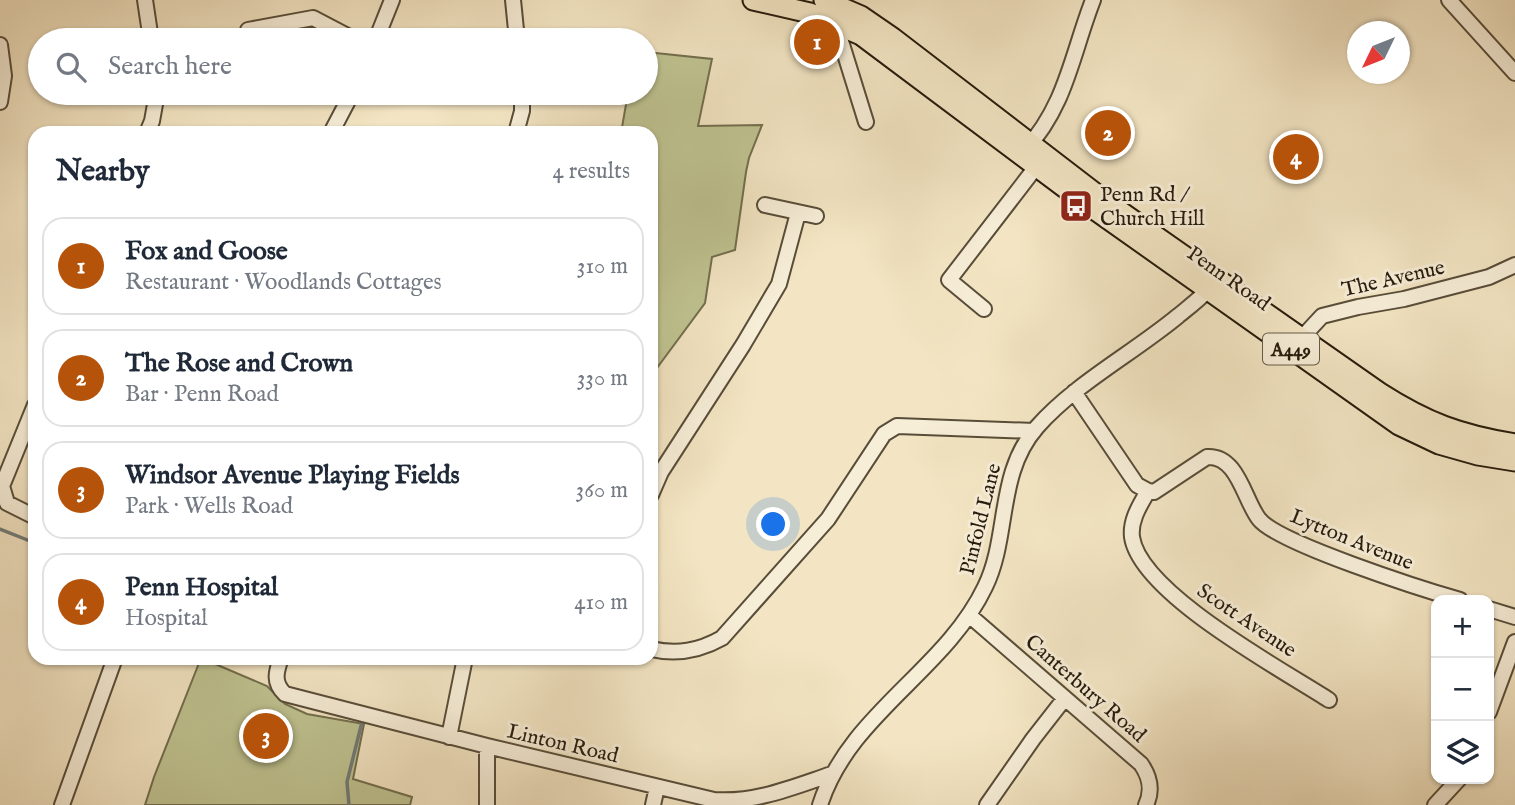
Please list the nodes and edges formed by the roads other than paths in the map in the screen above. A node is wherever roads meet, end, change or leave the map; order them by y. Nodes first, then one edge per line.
1 (145, 0) edge
2 (392, 0) edge
3 (513, 0) edge
4 (753, 0) edge
5 (824, 0) edge
6 (1093, 0) edge
7 (1454, 2) edge
8 (835, 22) junction
9 (149, 28) edge
10 (259, 28) edge
11 (332, 28) edge
12 (381, 28) edge
13 (516, 28) edge
14 (0, 45) edge
15 (1515, 73) edge
16 (0, 102) edge
17 (155, 105) edge
18 (346, 105) edge
19 (522, 105) edge
20 (866, 122) dead end
21 (150, 126) edge
22 (335, 126) edge
23 (518, 126) edge
24 (1029, 155) junction
25 (765, 205) dead end
26 (798, 213) junction
27 (816, 216) dead end
28 (1515, 265) edge
29 (1213, 284) junction
30 (984, 309) dead end
31 (1296, 343) junction
32 (1074, 392) junction
33 (28, 422) edge
34 (1034, 431) junction
35 (1515, 444) edge
36 (1515, 461) edge
37 (658, 479) edge
38 (1148, 491) junction
39 (28, 514) edge
40 (1444, 595) edge
41 (1494, 611) edge
42 (970, 615) junction
43 (1515, 617) edge
44 (1515, 642) edge
45 (658, 650) edge
46 (112, 665) edge
47 (279, 665) edge
48 (464, 665) edge
49 (1065, 698) junction
50 (1494, 699) edge
51 (1329, 700) dead end
52 (449, 737) junction
53 (486, 746) junction
54 (832, 774) junction
55 (1455, 784) edge
56 (657, 787) junction
57 (62, 805) edge
58 (487, 805) edge
59 (653, 805) edge
60 (820, 805) edge
61 (987, 805) edge
62 (1146, 805) edge
63 (1436, 805) edge

1 - 9 street
2 - 12 street
3 - 13 street
4 - 8 highway, Penn Road / A449
5 - 24 highway, Penn Road / A449
6 - 24 street
7 - 15 street
8 - 20 street
8 - 24 highway, Penn Road / A449
10 - 11 street
14 - 16 street
17 - 21 street
18 - 22 street
19 - 23 street
24 - 29 highway, Penn Road / A449
24 - 30 street
25 - 26 street
26 - 27 street
26 - 37 street
28 - 31 street, The Avenue
29 - 31 highway, Penn Road / A449
29 - 32 street, Pinfold Lane
31 - 35 highway, Penn Road / A449
31 - 36 highway, Penn Road / A449
32 - 34 street, Pinfold Lane
32 - 38 street
33 - 39 street
34 - 42 street, Pinfold Lane
34 - 45 street
38 - 40 street, Lytton Avenue
38 - 51 street, Scott Avenue
41 - 43 street
42 - 49 street, Canterbury Road
42 - 54 street, Pinfold Lane
44 - 50 street
46 - 57 street
47 - 52 street, Linton Road
48 - 52 street
49 - 61 street
49 - 62 street, Canterbury Road
52 - 53 street, Linton Road
53 - 56 street, Linton Road
53 - 58 street
54 - 56 street, Linton Road
54 - 60 street, Pinfold Lane
55 - 63 street
56 - 59 street

